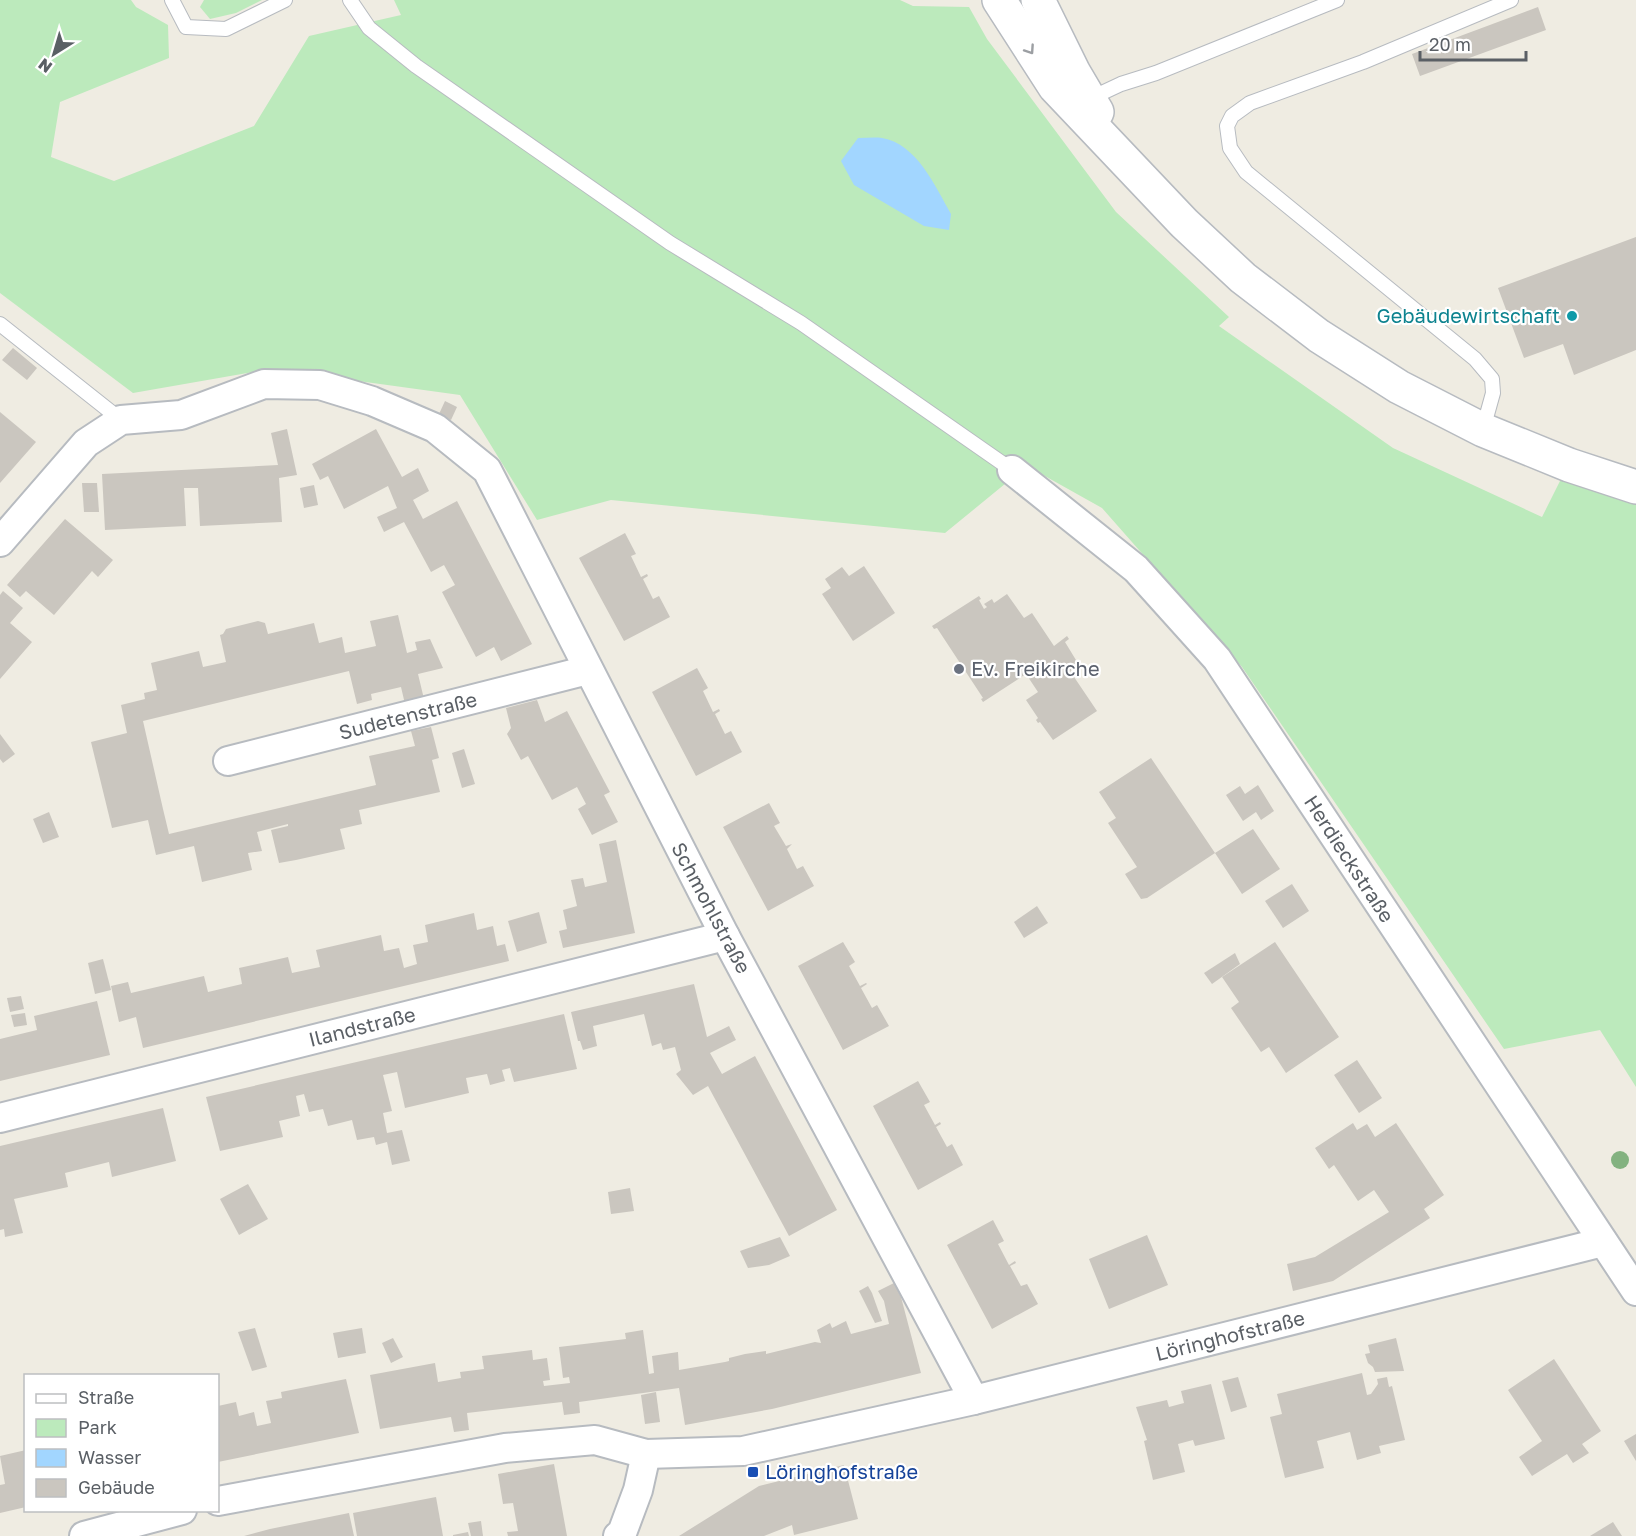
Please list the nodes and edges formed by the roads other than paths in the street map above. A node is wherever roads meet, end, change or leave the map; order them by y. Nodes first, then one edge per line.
1 (171, 0) edge
2 (285, 0) edge
3 (350, 0) edge
4 (999, 0) edge
5 (1038, 0) edge
6 (1337, 0) edge
7 (1511, 0) edge
8 (1089, 99) junction
9 (1130, 165) junction
10 (0, 324) edge
11 (121, 420) junction
12 (1483, 430) junction
13 (1011, 470) joint
14 (1636, 487) edge
15 (0, 542) edge
16 (588, 670) junction
17 (228, 761) dead end
18 (725, 936) junction
19 (0, 1118) edge
20 (1603, 1242) junction
21 (1636, 1291) edge
22 (974, 1400) junction
23 (646, 1455) junction
24 (219, 1501) edge
25 (174, 1512) edge
26 (84, 1536) edge
27 (618, 1536) edge

1 - 2 lane
3 - 13 lane
4 -> 9 street
5 - 8 street
6 - 8 lane
7 - 12 lane
8 - 9 street
9 - 12 street
10 - 11 lane
11 - 15 street
11 - 16 street, Schmohlstraße
12 - 14 street
13 - 20 street, Herdieckstraße
16 - 17 street, Sudetenstraße
16 - 18 street, Schmohlstraße
18 - 19 street, Ilandstraße
18 - 22 street, Schmohlstraße
20 - 21 street, Herdieckstraße
20 - 22 street, Löringhofstraße
22 - 23 street, Löringhofstraße
23 - 24 street, Löringhofstraße
23 - 27 street
25 - 26 street

